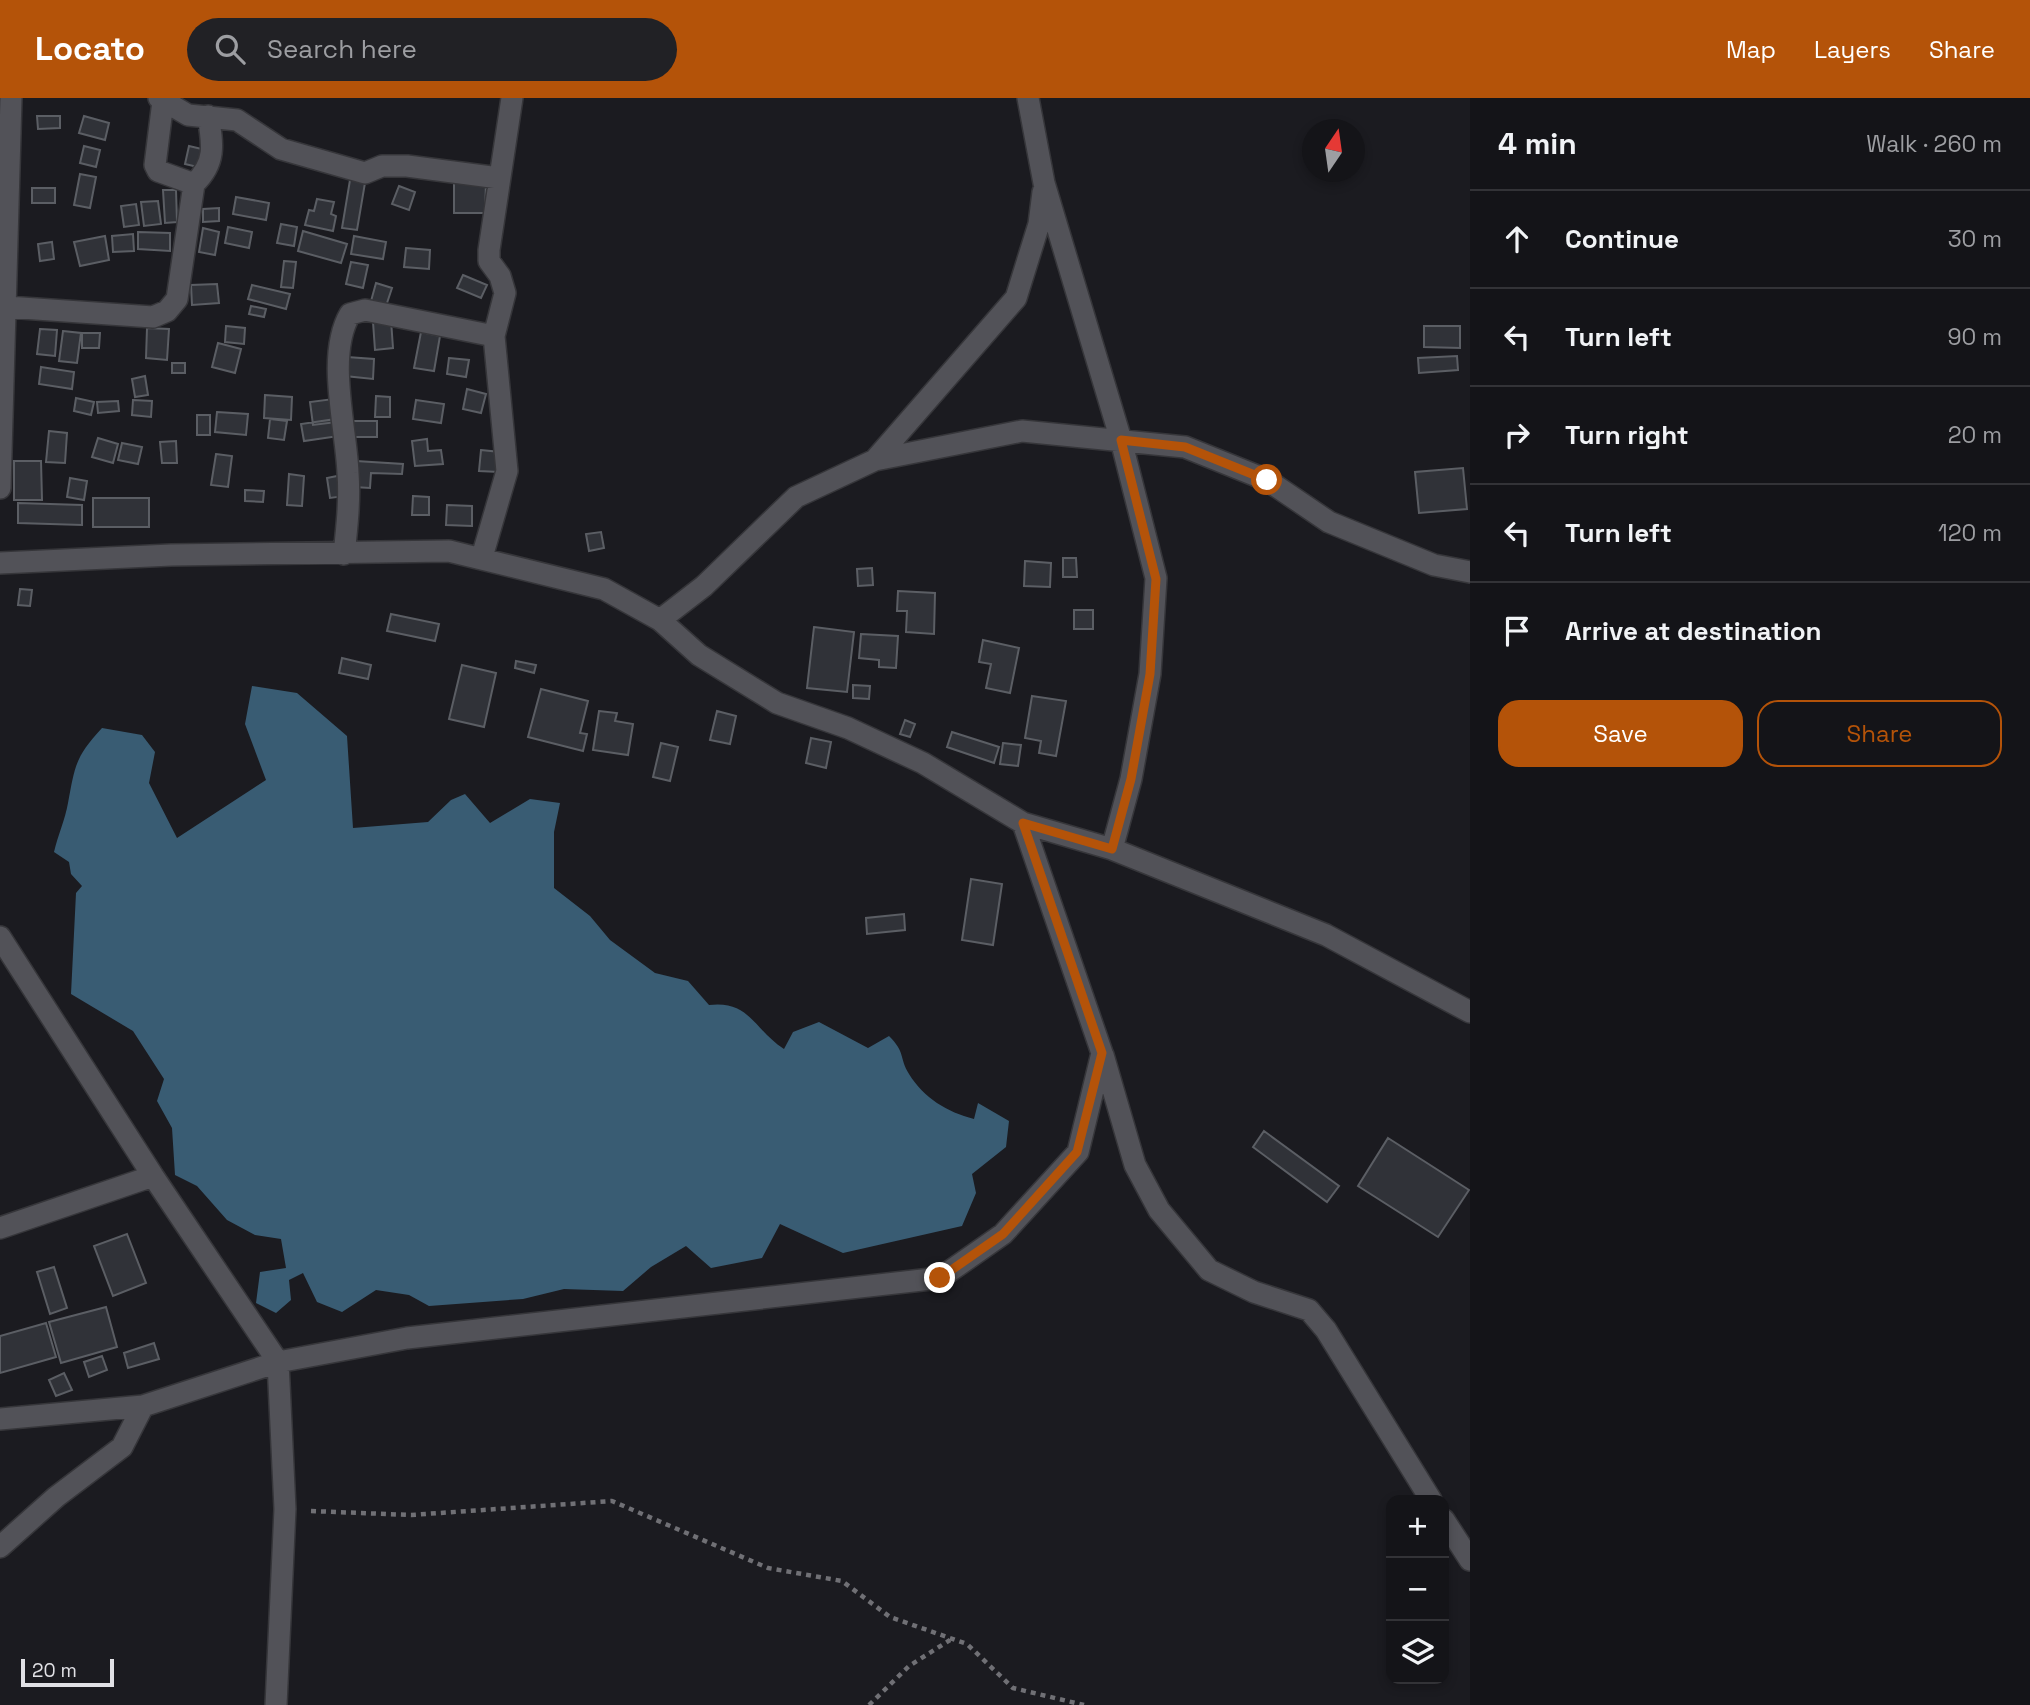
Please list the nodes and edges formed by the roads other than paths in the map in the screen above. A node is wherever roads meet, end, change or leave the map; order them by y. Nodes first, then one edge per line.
1 (11, 98) edge
2 (512, 98) edge
3 (1028, 98) edge
4 (161, 99) edge
5 (208, 116) junction
6 (499, 178) junction
7 (1044, 183) junction
8 (194, 184) junction
9 (7, 307) junction
10 (494, 336) junction
11 (1121, 440) junction
12 (875, 460) junction
13 (0, 488) edge
14 (344, 554) junction
15 (482, 558) junction
16 (0, 563) edge
17 (1470, 572) edge
18 (660, 620) junction
19 (1023, 823) junction
20 (1112, 849) junction
21 (0, 937) edge
22 (1470, 1012) edge
23 (1102, 1053) junction
24 (153, 1177) junction
25 (0, 1228) edge
26 (278, 1362) junction
27 (143, 1406) junction
28 (0, 1419) edge
29 (1428, 1495) edge
30 (1449, 1528) edge
31 (0, 1547) edge
32 (1470, 1560) edge
33 (276, 1705) edge

1 - 9 street
2 - 6 street
3 - 7 street
4 - 5 street
4 - 8 street
5 - 6 street
5 - 8 street
6 - 10 street
7 - 11 street
7 - 12 street
8 - 9 street
9 - 13 street
10 - 14 street
10 - 15 street
11 - 12 street
11 - 17 street
11 - 20 street
12 - 18 street
14 - 15 street
14 - 16 street
15 - 18 street
18 - 19 street
19 - 20 street
19 - 23 street
20 - 22 street
21 - 24 street
23 - 26 street
23 - 29 street
24 - 25 street
24 - 26 street
26 - 27 street
26 - 33 street
27 - 28 street
27 - 31 street
30 - 32 street

